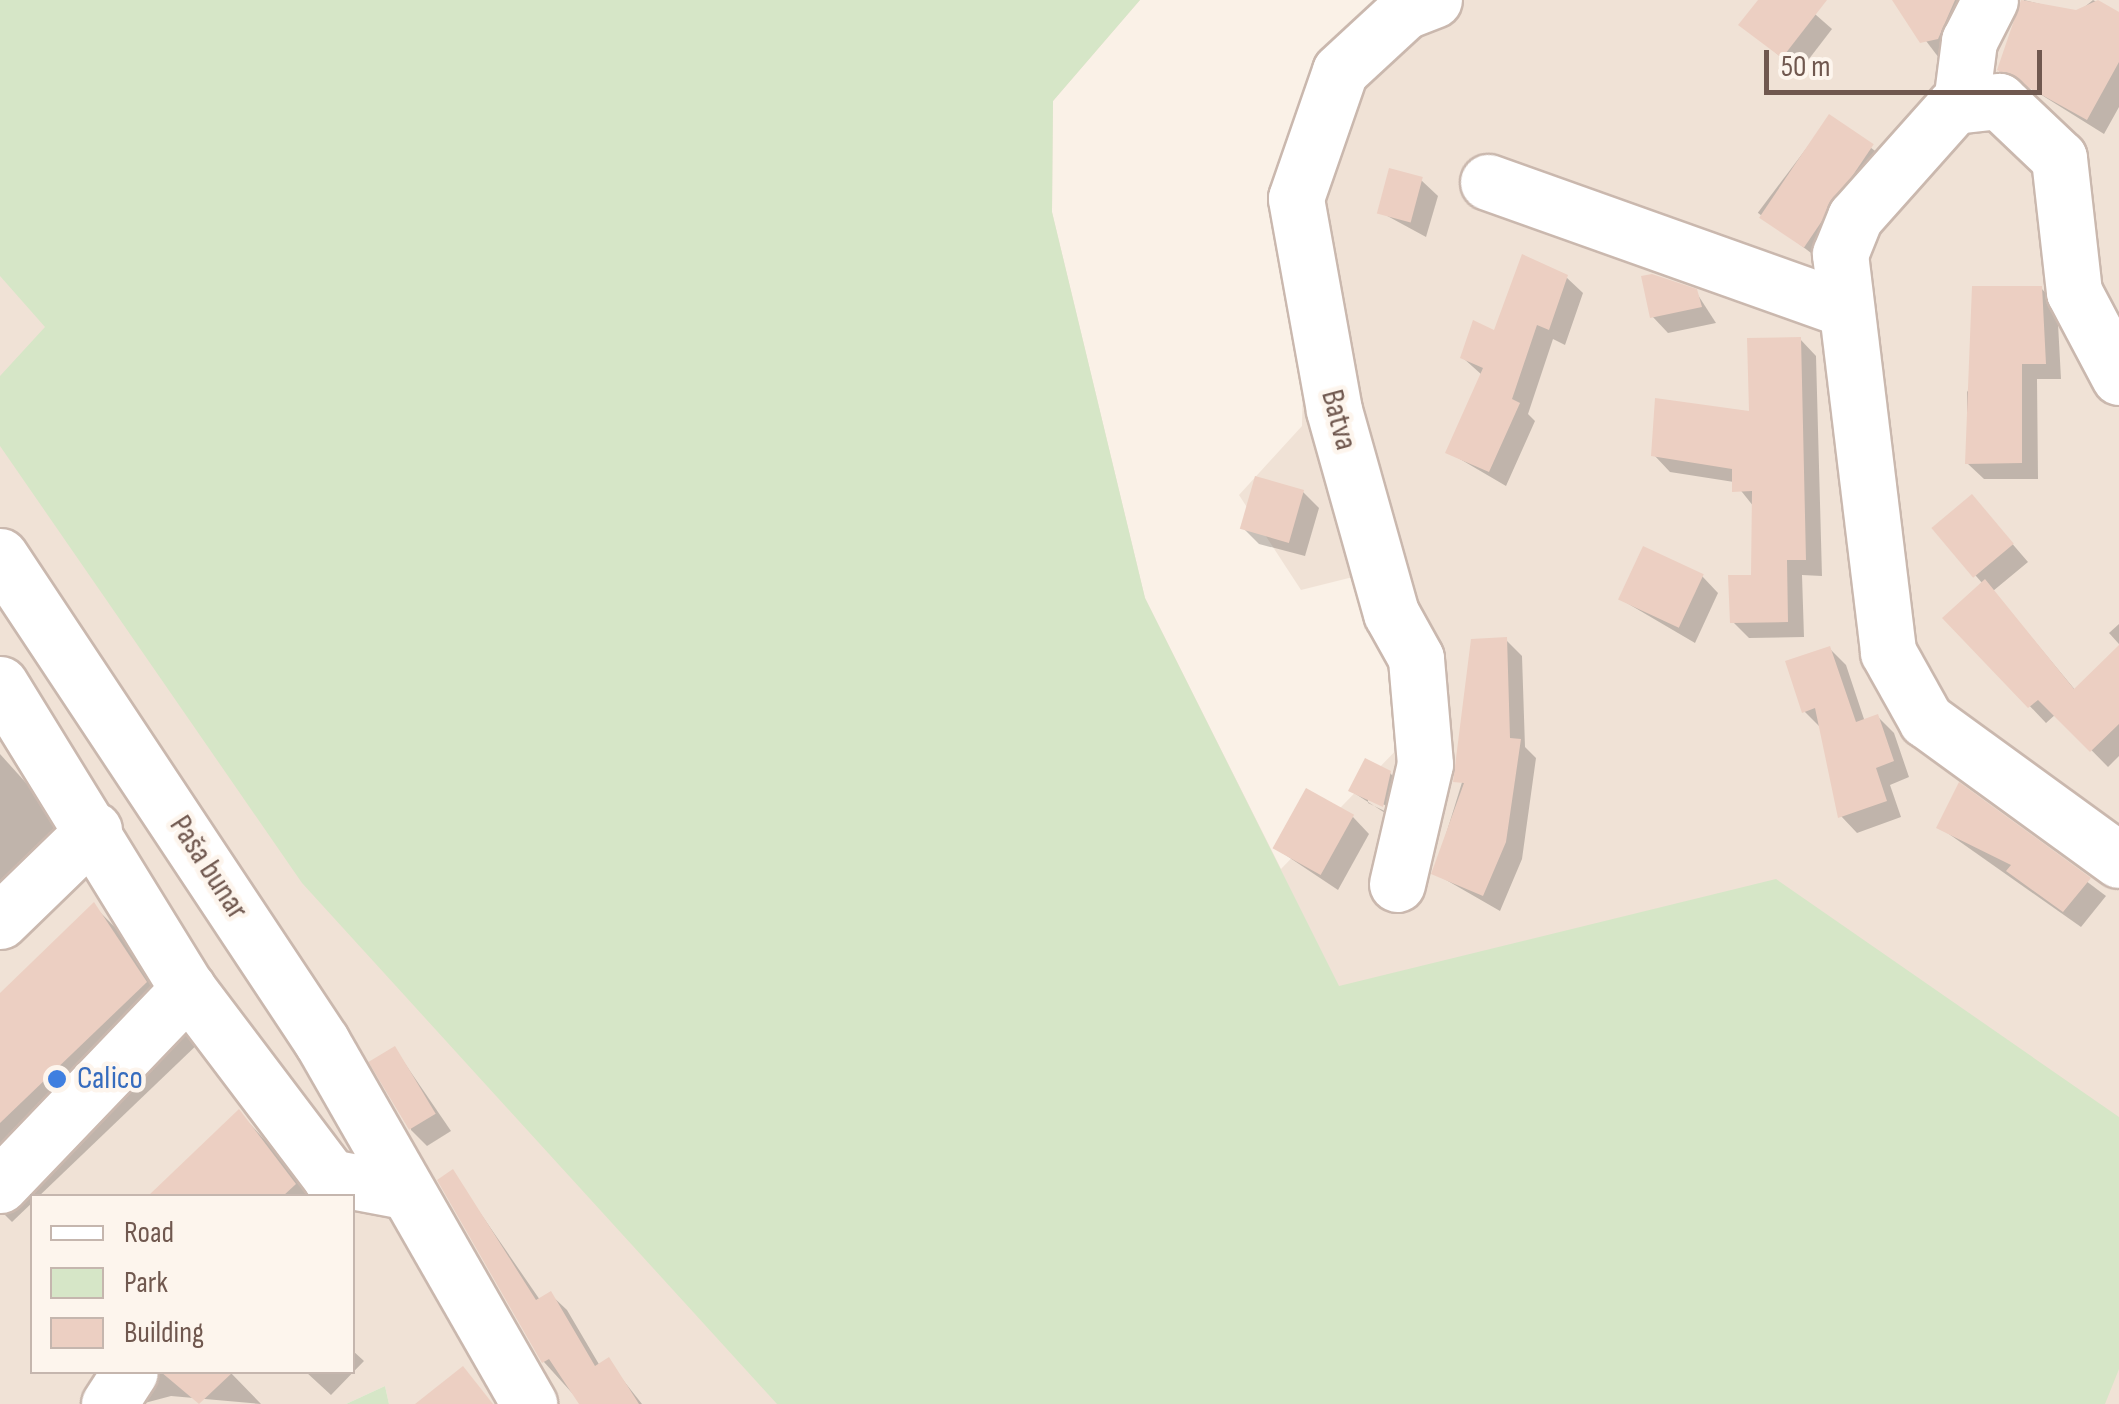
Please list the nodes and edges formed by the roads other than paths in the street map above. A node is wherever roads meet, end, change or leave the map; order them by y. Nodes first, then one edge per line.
1 (1434, 0) edge
2 (1990, 0) edge
3 (1961, 102) junction
4 (1488, 182) dead end
5 (1845, 310) junction
6 (2119, 377) edge
7 (0, 556) edge
8 (0, 684) edge
9 (94, 830) junction
10 (2119, 860) edge
11 (1398, 884) dead end
12 (0, 921) edge
13 (188, 990) junction
14 (0, 1185) edge
15 (320, 1187) edge
16 (399, 1190) junction
17 (129, 1374) edge
18 (109, 1404) edge
19 (529, 1404) edge

1 - 11 street, Batva
2 - 3 street
3 - 5 street
3 - 6 street
4 - 5 street
5 - 10 street
7 - 16 street, Paša bunar
8 - 9 street
9 - 12 street
9 - 13 street
13 - 14 street
13 - 15 street
15 - 16 street
16 - 19 street, Paša bunar
17 - 18 street

